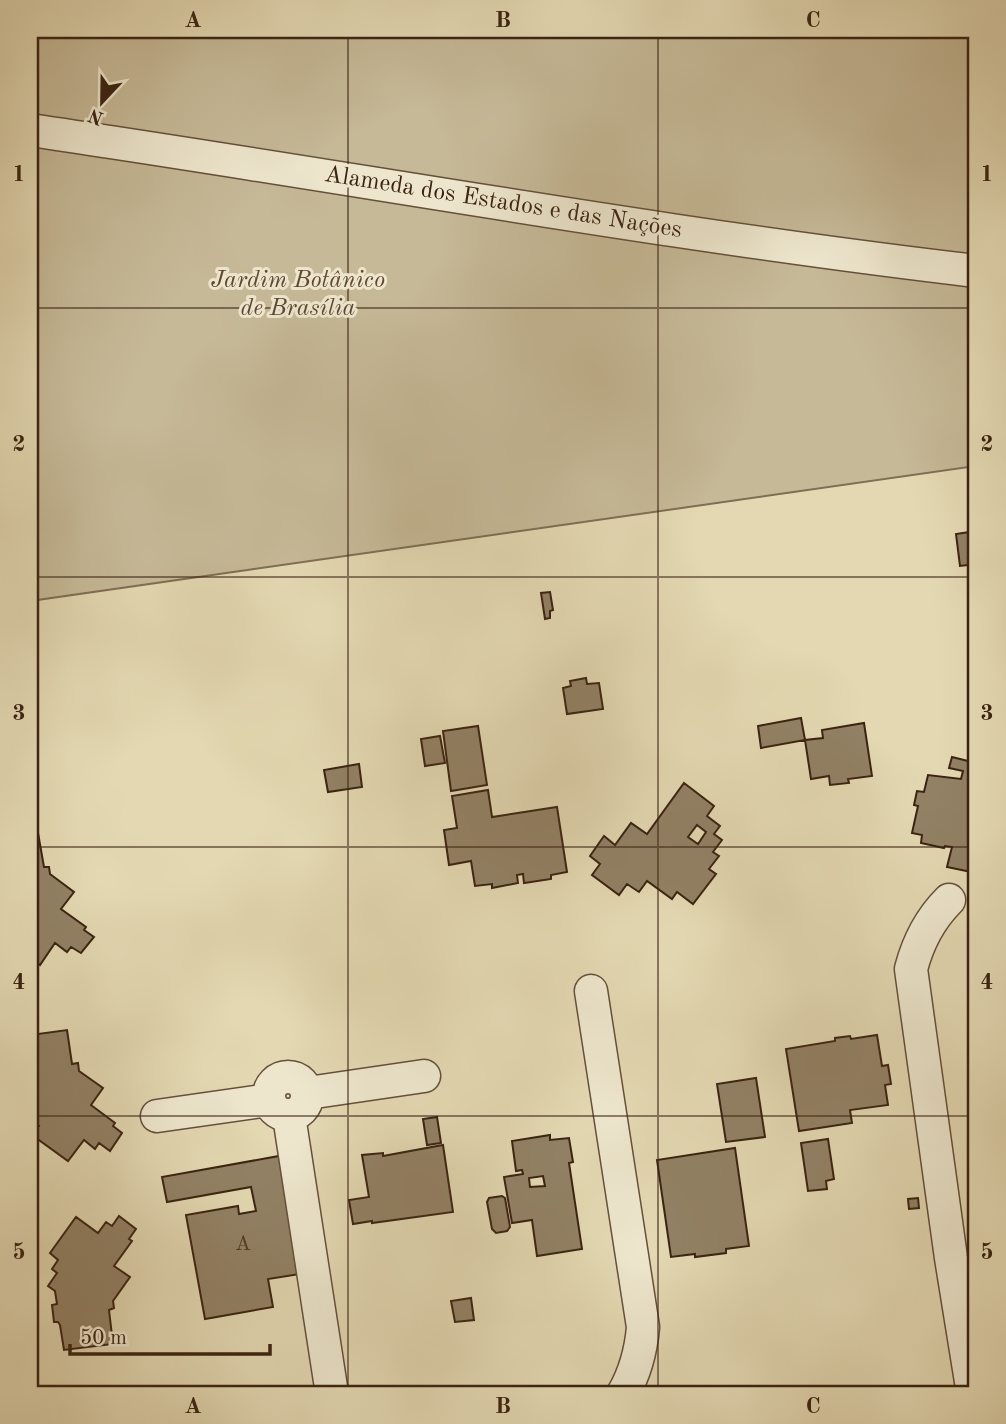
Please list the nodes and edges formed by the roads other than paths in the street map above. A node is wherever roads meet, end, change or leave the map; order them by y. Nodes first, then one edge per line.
1 (30, 130) edge
2 (976, 271) edge
3 (949, 901) dead end
4 (592, 991) dead end
5 (424, 1076) dead end
6 (289, 1103) junction
7 (157, 1116) dead end
8 (332, 1394) edge
9 (623, 1394) edge
10 (973, 1394) edge

1 - 2 street, Alameda dos Estados e das Nações
3 - 10 street
4 - 9 street
5 - 6 street
6 - 7 street
6 - 8 street

